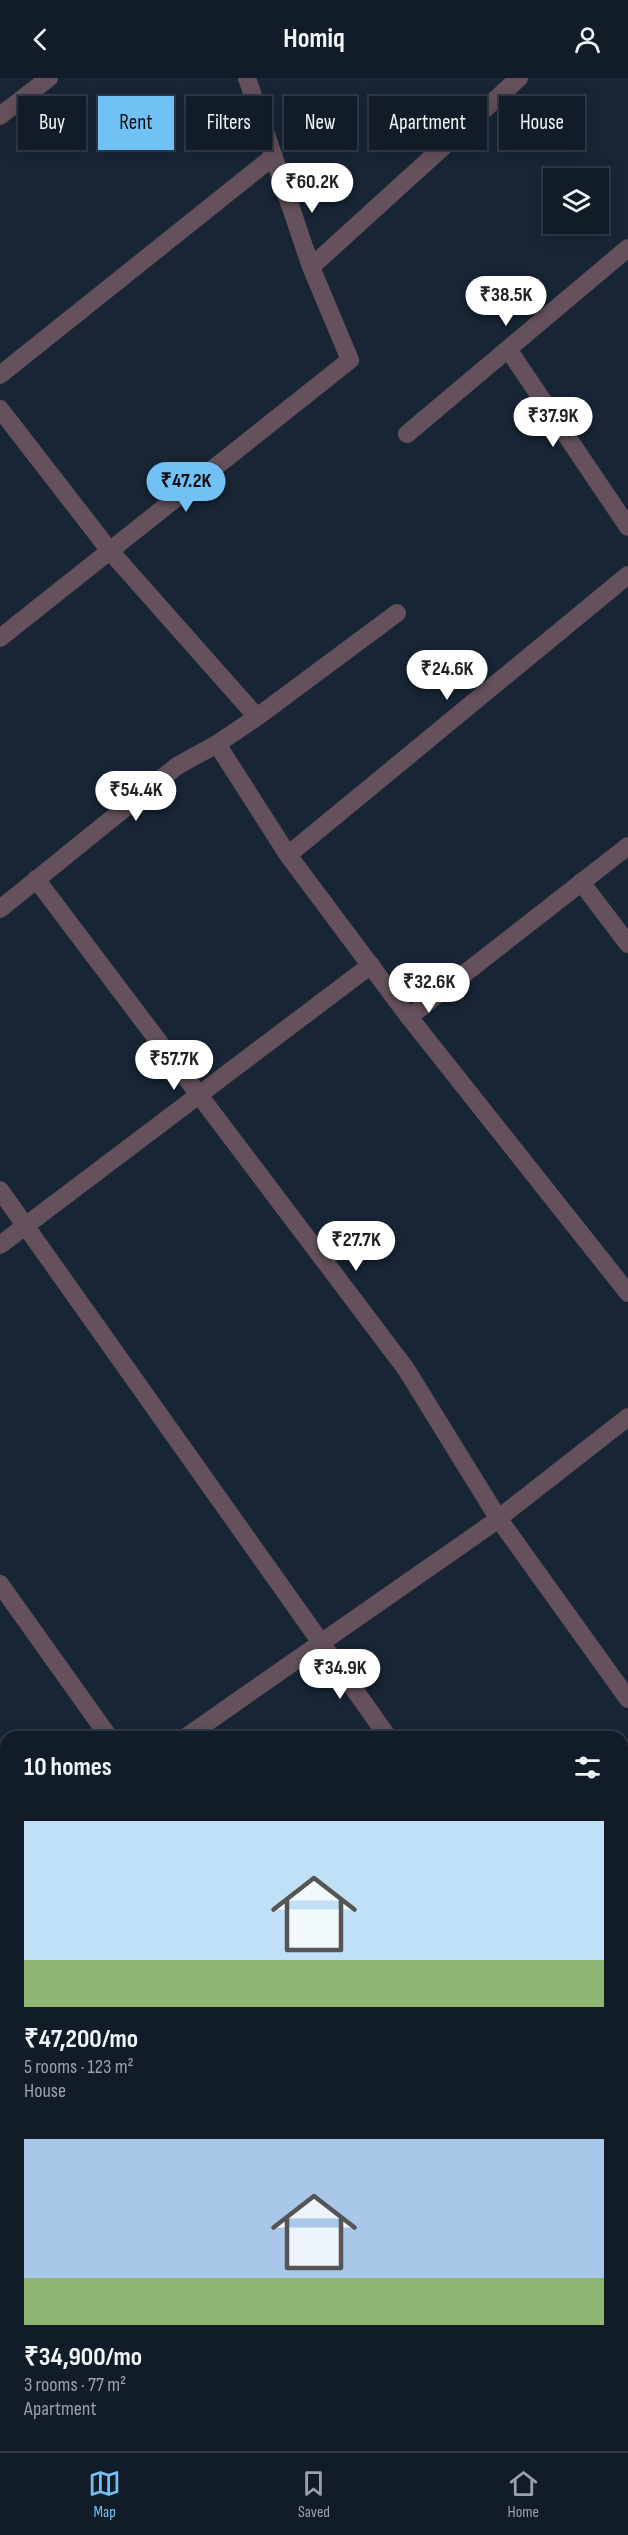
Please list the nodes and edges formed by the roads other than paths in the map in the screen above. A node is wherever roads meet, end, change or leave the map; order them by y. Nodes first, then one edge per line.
1 (50, 78) edge
2 (247, 78) edge
3 (519, 78) edge
4 (0, 116) edge
5 (274, 156) junction
6 (628, 248) edge
7 (311, 267) junction
8 (508, 349) junction
9 (0, 375) edge
10 (0, 409) edge
11 (407, 434) dead end
12 (628, 527) edge
13 (110, 551) junction
14 (628, 575) edge
15 (397, 613) dead end
16 (0, 638) edge
17 (258, 717) junction
18 (217, 744) junction
19 (628, 846) edge
20 (288, 855) junction
21 (36, 879) junction
22 (581, 882) junction
23 (0, 909) edge
24 (628, 944) edge
25 (371, 965) junction
26 (409, 1017) junction
27 (199, 1095) junction
28 (0, 1190) edge
29 (25, 1226) junction
30 (0, 1245) edge
31 (628, 1293) edge
32 (628, 1418) edge
33 (498, 1518) junction
34 (0, 1584) edge
35 (321, 1643) junction
36 (628, 1699) edge
37 (105, 1731) edge
38 (195, 1731) edge
39 (384, 1731) edge

1 - 4 street
2 - 5 street
3 - 7 street
5 - 7 street
5 - 9 street
6 - 8 street
7 - 13 street
8 - 11 street
8 - 12 street
10 - 13 street
13 - 16 street
13 - 17 street
14 - 20 street
15 - 17 street
17 - 18 street
18 - 20 street
18 - 21 street
19 - 22 street
20 - 25 street
21 - 23 street
21 - 27 street
22 - 24 street
22 - 26 street
25 - 26 street
25 - 27 street
26 - 31 street
27 - 29 street
27 - 33 street
28 - 29 street
29 - 30 street
29 - 35 street
32 - 33 street
33 - 35 street
33 - 36 street
34 - 37 street
35 - 38 street
35 - 39 street

